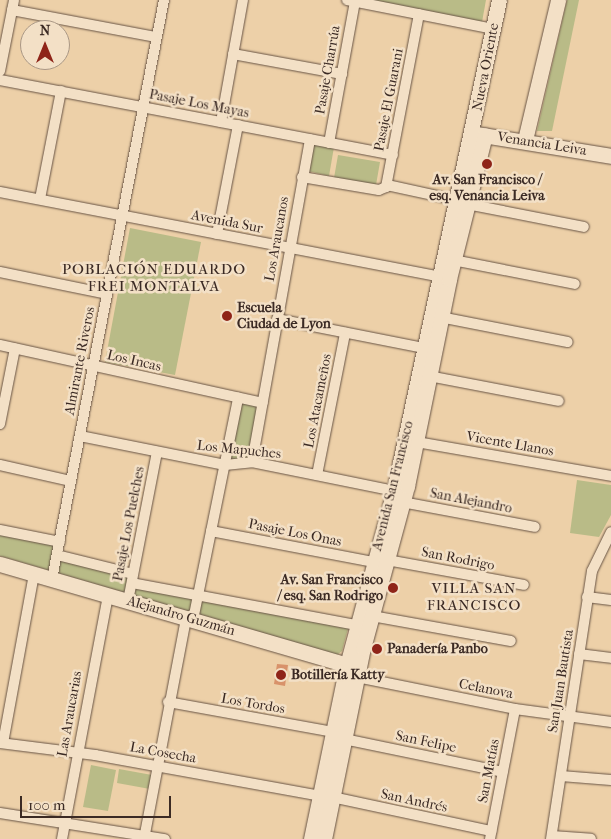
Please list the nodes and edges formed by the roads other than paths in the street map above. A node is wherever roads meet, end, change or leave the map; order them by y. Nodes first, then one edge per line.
1 (164, 0) edge
2 (243, 0) edge
3 (499, 0) edge
4 (558, 0) edge
5 (351, 1) edge
6 (13, 5) edge
7 (419, 14) junction
8 (493, 29) junction
9 (156, 37) junction
10 (2, 52) edge
11 (233, 54) junction
12 (0, 72) edge
13 (342, 74) junction
14 (0, 80) edge
15 (61, 91) junction
16 (143, 107) junction
17 (221, 122) junction
18 (238, 125) junction
19 (479, 134) junction
20 (310, 139) junction
21 (525, 140) junction
22 (329, 142) junction
23 (393, 155) junction
24 (611, 156) edge
25 (302, 177) junction
26 (385, 187) junction
27 (0, 192) edge
28 (40, 199) junction
29 (461, 202) junction
30 (122, 215) junction
31 (584, 226) dead end
32 (217, 234) junction
33 (290, 248) junction
34 (453, 260) junction
35 (0, 272) edge
36 (443, 277) junction
37 (575, 284) dead end
38 (107, 294) junction
39 (440, 317) junction
40 (277, 319) junction
41 (345, 333) junction
42 (568, 342) dead end
43 (0, 345) edge
44 (15, 348) junction
45 (423, 348) junction
46 (94, 365) junction
47 (429, 376) junction
48 (238, 398) junction
49 (559, 401) dead end
50 (263, 403) junction
51 (0, 424) edge
52 (80, 436) junction
53 (410, 441) junction
54 (157, 452) junction
55 (252, 462) junction
56 (0, 465) edge
57 (225, 465) junction
58 (317, 475) junction
59 (611, 476) edge
60 (71, 481) junction
61 (398, 496) junction
62 (535, 527) dead end
63 (0, 530) edge
64 (211, 531) junction
65 (611, 532) edge
66 (60, 542) junction
67 (57, 555) junction
68 (380, 561) junction
69 (0, 564) edge
70 (34, 574) junction
71 (133, 578) junction
72 (52, 579) junction
73 (524, 585) dead end
74 (108, 595) junction
75 (198, 595) junction
76 (587, 597) junction
77 (611, 600) edge
78 (128, 601) junction
79 (372, 616) junction
80 (189, 619) junction
81 (357, 626) junction
82 (511, 641) dead end
83 (579, 654) junction
84 (611, 658) edge
85 (347, 664) junction
86 (357, 677) junction
87 (168, 702) junction
88 (515, 708) junction
89 (569, 718) junction
90 (611, 722) edge
91 (338, 736) junction
92 (2, 743) edge
93 (77, 754) junction
94 (156, 766) junction
95 (502, 772) junction
96 (560, 776) junction
97 (611, 780) edge
98 (326, 797) junction
99 (0, 813) edge
100 (65, 821) junction
101 (490, 835) edge
102 (144, 837) edge
103 (551, 838) edge
104 (62, 839) edge
105 (165, 839) edge
106 (311, 839) edge
107 (324, 839) edge
108 (591, 839) edge

1 - 9 street, Almirante Riveros
2 - 11 street
3 - 8 main road, Nueva Oriente
4 - 21 main road
5 - 7 street
5 - 13 street, Pasaje Charrúa
6 - 9 street
6 - 10 street
7 - 8 street
7 - 23 street, Pasaje El Guarani
8 - 19 main road, Nueva Oriente
9 - 16 street, Almirante Riveros
10 - 12 street
11 - 13 street
11 - 17 street
13 - 22 street, Pasaje Charrúa
14 - 15 street, Pasaje Los Mayas
15 - 16 street, Pasaje Los Mayas
15 - 28 street
16 - 17 street, Pasaje Los Mayas
16 - 30 street, Almirante Riveros
17 - 18 street, Pasaje Los Mayas
18 - 20 street, Pasaje Los Mayas
18 - 32 street
19 - 21 main road, Venancia Leiva
19 - 29 main road, Avenida San Francisco
20 - 22 street, Pasaje Los Mayas
20 - 25 street, Los Araucanos
21 - 24 main road, Venancia Leiva
22 - 23 street, Pasaje Los Mayas
23 - 26 street, Pasaje El Guarani
25 - 26 street
25 - 33 street, Los Araucanos
26 - 29 street
27 - 28 street, Avenida Sur
28 - 30 street, Avenida Sur
29 - 31 street
29 - 34 main road, Avenida San Francisco
29 - 36 main road, Avenida San Francisco
30 - 32 street, Avenida Sur
30 - 38 street, Almirante Riveros
32 - 33 street, Avenida Sur
33 - 36 street, Avenida Sur
33 - 40 street, Los Araucanos
34 - 36 main road, Avenida San Francisco
34 - 37 street
35 - 38 street
36 - 39 main road, Avenida San Francisco
36 - 45 main road, Avenida San Francisco
38 - 46 street, Almirante Riveros
39 - 42 street
39 - 47 main road, Avenida San Francisco
40 - 41 street
40 - 50 street, Los Araucanos
41 - 45 street
41 - 58 street, Los Atacameños
43 - 44 street, Los Incas
44 - 46 street, Los Incas
44 - 51 street
45 - 53 main road, Avenida San Francisco
46 - 48 street, Los Incas
46 - 52 street, Almirante Riveros
47 - 49 street
47 - 53 main road, Avenida San Francisco
48 - 50 street, Los Incas
48 - 57 street
50 - 55 street, Los Araucanos
52 - 54 street, Los Mapuches
52 - 60 street, Almirante Riveros
53 - 59 street, Vicente Llanos
53 - 61 main road, Avenida San Francisco
54 - 57 street, Los Mapuches
54 - 71 street, Pasaje Los Puelches
55 - 57 street, Los Mapuches
55 - 58 street, Los Mapuches
56 - 60 street
57 - 64 street
58 - 61 street, Los Mapuches
60 - 66 street, Almirante Riveros
61 - 62 street, San Alejandro
61 - 68 main road, Avenida San Francisco
63 - 66 street
64 - 68 street, Pasaje Los Onas
64 - 75 street
65 - 76 street, San Juan Bautista
66 - 67 street, Almirante Riveros
67 - 71 street, Alejandro Guzmán
67 - 72 street, Almirante Riveros
68 - 73 street, San Rodrigo
68 - 79 main road, Avenida San Francisco
68 - 81 main road, Avenida San Francisco
69 - 70 main road, Alejandro Guzmán
70 - 72 main road, Alejandro Guzmán
70 - 92 street
71 - 75 street, Alejandro Guzmán
71 - 78 street, Pasaje Los Puelches
72 - 74 main road, Alejandro Guzmán
74 - 78 main road, Alejandro Guzmán
74 - 93 street, Las Araucarias
75 - 80 street
75 - 81 street, Alejandro Guzmán
76 - 77 street
76 - 83 street, San Juan Bautista
78 - 80 main road, Alejandro Guzmán
79 - 82 street
79 - 86 main road, Avenida San Francisco
80 - 85 main road, Alejandro Guzmán
80 - 87 street
81 - 85 main road, Avenida San Francisco
83 - 84 street
83 - 89 street, San Juan Bautista
85 - 86 main road
85 - 91 main road, Avenida San Francisco
86 - 88 street, Celanova
86 - 91 main road, Avenida San Francisco
87 - 91 street, Los Tordos
87 - 94 street
88 - 89 street, Celanova
88 - 95 street, San Matías
89 - 90 street, Celanova
89 - 96 street, San Juan Bautista
91 - 95 street, San Felipe
91 - 98 main road, Avenida San Francisco
92 - 93 street, La Cosecha
93 - 94 street, La Cosecha
93 - 100 street, Las Araucarias
94 - 98 street, La Cosecha
94 - 102 street
95 - 101 street, San Matías
96 - 97 street
96 - 103 street, San Juan Bautista
98 - 101 street, San Andrés
98 - 106 main road, Avenida San Francisco
98 - 107 main road, Avenida San Francisco
99 - 100 street
100 - 102 street
100 - 104 street, Las Araucarias
102 - 105 street
103 - 108 street

